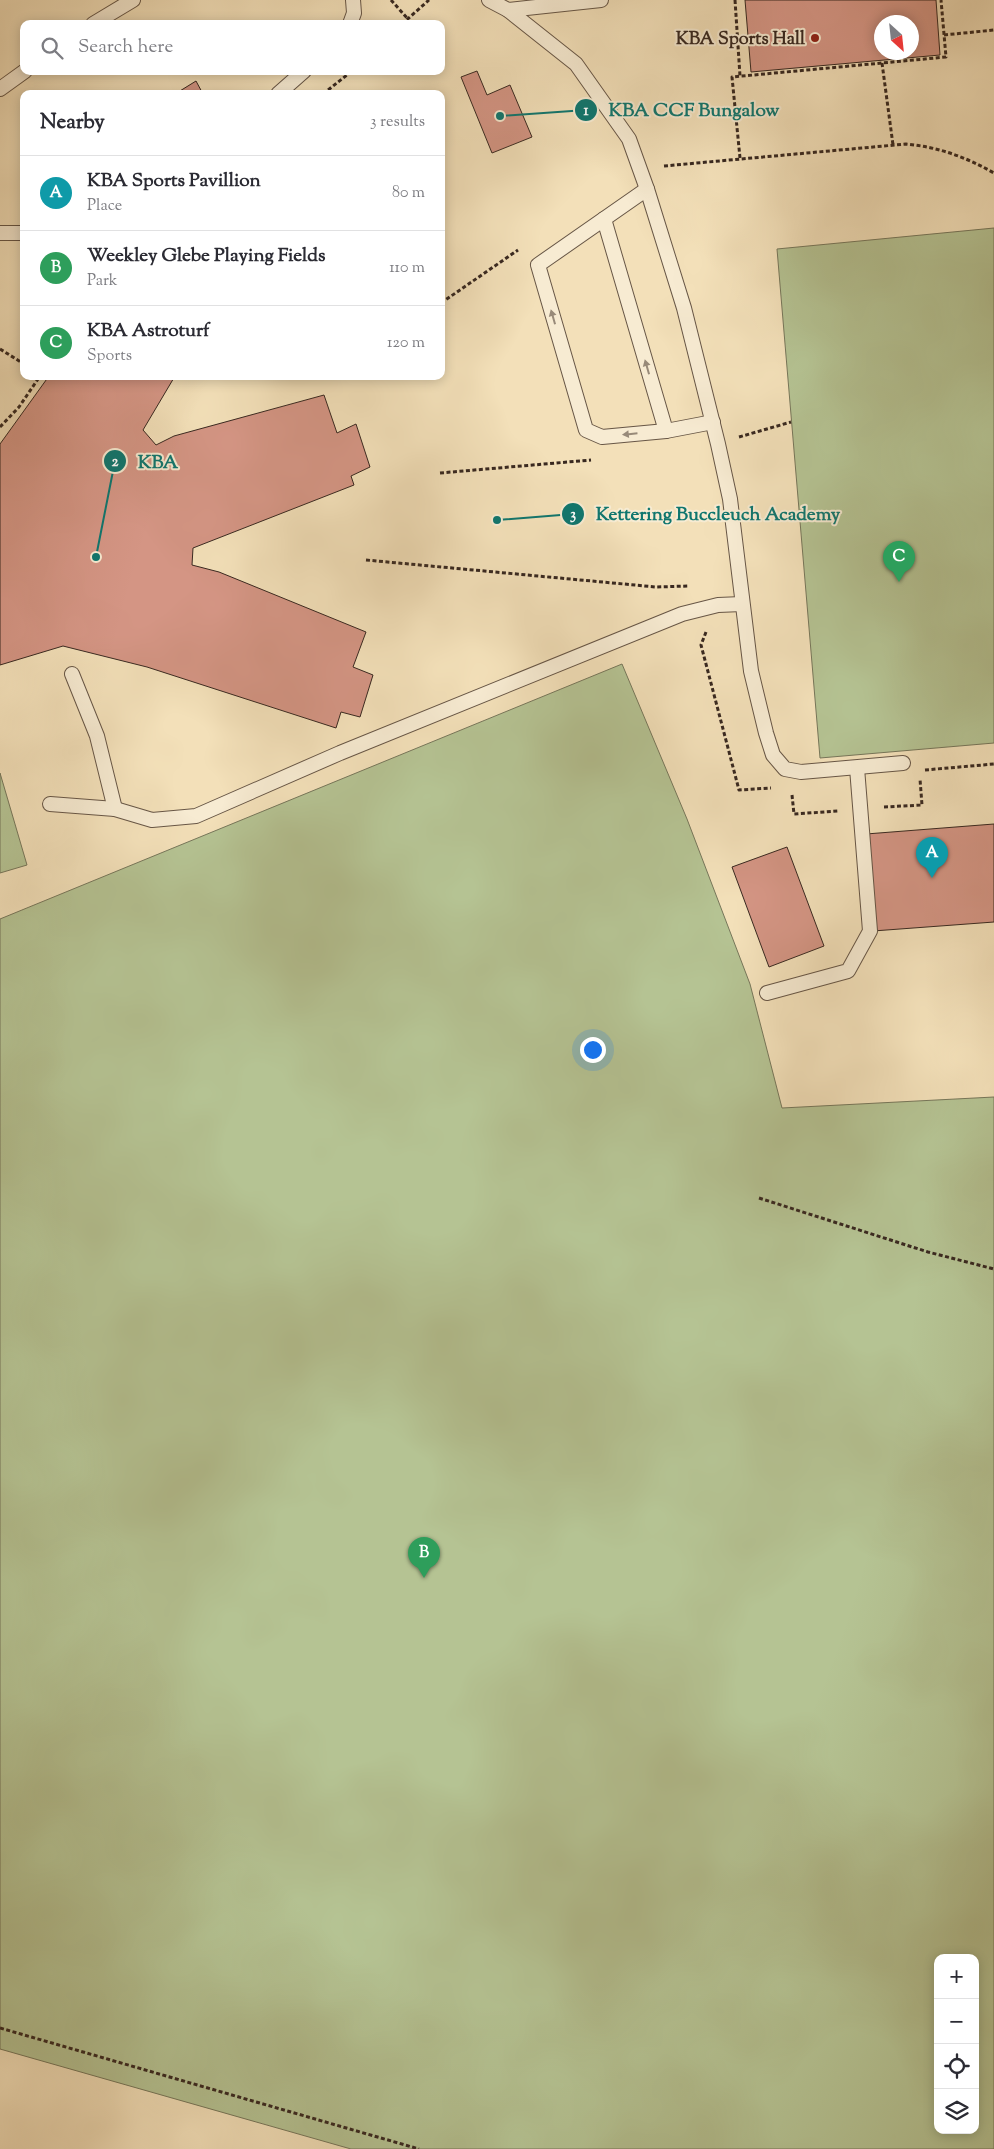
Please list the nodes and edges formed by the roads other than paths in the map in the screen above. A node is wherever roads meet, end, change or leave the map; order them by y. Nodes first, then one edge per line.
1 (133, 0) edge
2 (364, 0) edge
3 (489, 0) edge
4 (601, 0) edge
5 (508, 10) junction
6 (353, 12) edge
7 (100, 20) edge
8 (20, 75) edge
9 (299, 75) edge
10 (0, 89) edge
11 (283, 90) edge
12 (647, 189) junction
13 (604, 219) junction
14 (0, 233) edge
15 (20, 233) edge
16 (713, 422) junction
17 (666, 430) junction
18 (742, 604) junction
19 (72, 674) dead end
20 (903, 764) road end
21 (857, 768) junction
22 (50, 804) dead end
23 (115, 809) junction
24 (767, 993) dead end

1 - 7 lane
2 - 6 lane
3 - 5 lane
4 - 5 lane
5 - 12 lane
8 - 10 lane
9 - 11 lane
12 - 13 lane
12 - 16 lane
17 -> 13 lane
17 -> 13 lane
14 - 15 lane
16 - 17 lane
16 - 18 lane
18 - 21 lane
18 - 23 lane
19 - 23 lane
20 - 21 lane
21 - 24 lane
22 - 23 lane

